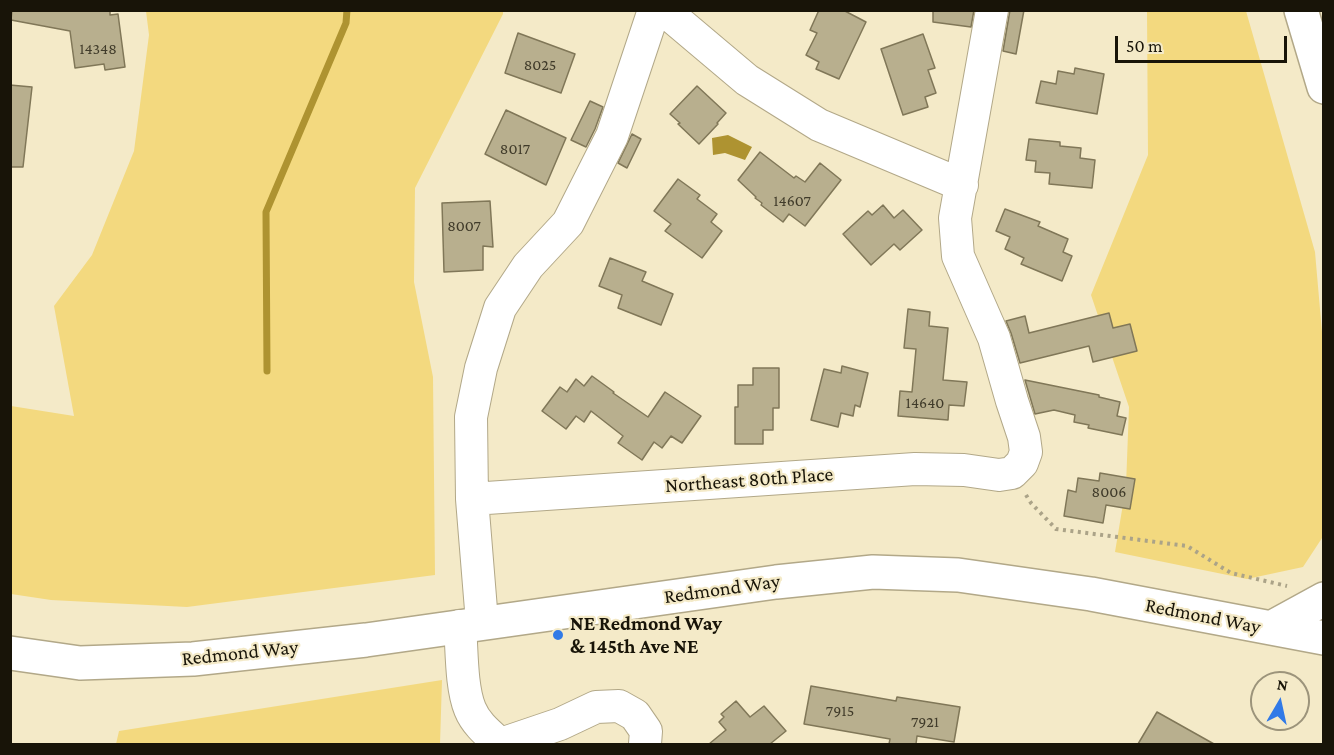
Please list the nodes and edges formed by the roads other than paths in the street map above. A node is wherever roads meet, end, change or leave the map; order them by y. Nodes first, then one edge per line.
1 (654, 10) edge
2 (664, 10) edge
3 (992, 10) edge
4 (1301, 10) edge
5 (1323, 87) edge
6 (962, 185) junction
7 (472, 499) junction
8 (1323, 599) edge
9 (471, 624) junction
10 (1271, 628) junction
11 (1323, 638) edge
12 (10, 653) edge
13 (501, 744) edge
14 (645, 744) edge

1 - 7 street
2 - 6 street
3 - 6 street
4 - 5 main road
6 - 7 street, Northeast 80th Place
7 - 9 street
8 - 10 main road
9 - 10 main road, Redmond Way
9 - 12 main road, Redmond Way
9 - 13 street
10 - 11 main road, Redmond Way
13 - 14 street

